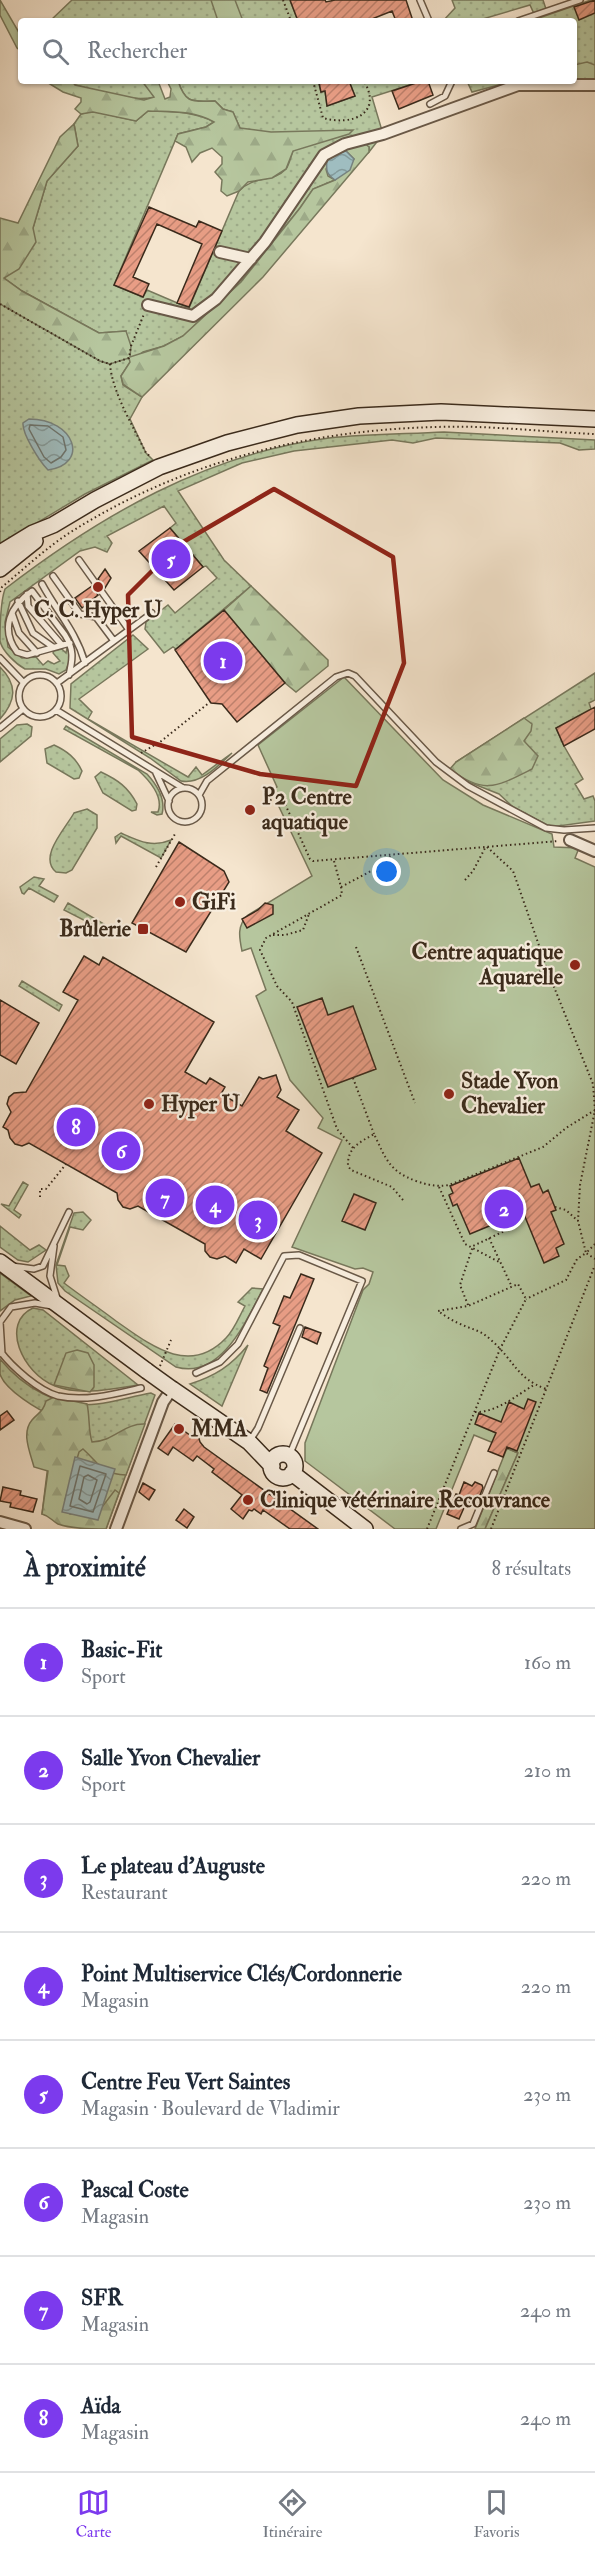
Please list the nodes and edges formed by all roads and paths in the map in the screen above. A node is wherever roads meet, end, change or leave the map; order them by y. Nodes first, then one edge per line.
1 (283, 0) edge
2 (420, 0) edge
3 (580, 0) edge
4 (290, 18) edge
5 (428, 18) edge
6 (527, 18) edge
7 (314, 84) edge
8 (365, 84) edge
9 (451, 84) edge
10 (595, 85) edge
11 (430, 104) dead end
12 (220, 252) dead end
13 (251, 260) junction
14 (0, 304) edge
15 (148, 305) joint
16 (110, 364) junction
17 (595, 419) edge
18 (595, 435) edge
19 (159, 467) junction
20 (53, 525) junction
21 (0, 553) edge
22 (79, 560) dead end
23 (0, 569) edge
24 (53, 576) dead end
25 (42, 584) dead end
26 (0, 592) edge
27 (29, 593) junction
28 (18, 601) junction
29 (11, 612) junction
30 (152, 613) dead end
31 (129, 630) junction
32 (114, 641) junction
33 (70, 643) junction
34 (61, 644) junction
35 (53, 647) junction
36 (37, 653) junction
37 (0, 658) edge
38 (85, 663) junction
39 (69, 675) junction
40 (23, 682) junction
41 (57, 684) junction
42 (210, 702) dead end
43 (23, 709) junction
44 (56, 710) junction
45 (0, 728) edge
46 (134, 759) junction
47 (155, 771) junction
48 (207, 781) junction
49 (183, 788) junction
50 (192, 789) junction
51 (199, 795) junction
52 (169, 801) junction
53 (262, 804) dead end
54 (595, 828) edge
55 (175, 834) dead end
56 (570, 840) joint
57 (487, 847) junction
58 (595, 850) edge
59 (390, 856) junction
60 (334, 861) junction
61 (156, 867) dead end
62 (465, 880) dead end
63 (341, 887) junction
64 (309, 914) junction
65 (272, 934) junction
66 (356, 947) dead end
67 (547, 969) junction
68 (522, 978) dead end
69 (353, 1078) dead end
70 (414, 1103) dead end
71 (595, 1110) edge
72 (374, 1134) junction
73 (353, 1148) junction
74 (66, 1164) dead end
75 (439, 1187) junction
76 (40, 1197) dead end
77 (403, 1200) dead end
78 (555, 1207) dead end
79 (69, 1212) dead end
80 (578, 1221) junction
81 (516, 1225) dead end
82 (489, 1238) junction
83 (55, 1241) junction
84 (595, 1244) edge
85 (472, 1249) junction
86 (586, 1253) junction
87 (595, 1259) edge
88 (2, 1263) edge
89 (501, 1263) junction
90 (595, 1265) edge
91 (512, 1287) junction
92 (526, 1299) junction
93 (468, 1306) junction
94 (62, 1308) junction
95 (300, 1328) dead end
96 (171, 1340) dead end
97 (501, 1349) junction
98 (1, 1353) edge
99 (196, 1373) dead end
100 (152, 1374) junction
101 (534, 1385) junction
102 (141, 1388) dead end
103 (172, 1389) junction
104 (546, 1389) junction
105 (474, 1412) junction
106 (249, 1442) junction
107 (280, 1459) junction
108 (494, 1473) dead end
109 (0, 1522) edge
110 (25, 1529) edge
111 (116, 1529) edge
112 (364, 1529) edge
113 (426, 1529) edge
114 (461, 1529) edge
115 (491, 1529) edge

1 - 4 path
2 - 5 lane
3 - 6 lane
7 - 8 path
9 - 11 lane
10 - 13 street
12 - 13 street
13 - 15 street
14 - 16 path
15 - 16 path
16 - 19 path
17 - 19 main road
18 - 26 path
19 - 20 main road
20 - 21 main road
20 - 23 main road
22 - 31 lane
24 - 32 lane
25 - 38 lane
27 - 28 lane
27 - 33 lane
27 - 34 lane
28 - 29 lane
28 - 35 lane
29 - 36 lane
29 - 36 lane
30 - 31 lane
31 - 32 lane
32 - 38 lane
33 - 34 lane
33 - 39 lane
34 - 35 lane
35 - 36 lane
37 - 40 lane
38 - 39 lane
39 - 41 lane
40 - 41 lane
40 - 43 lane
41 - 44 lane
42 - 46 path
43 - 44 lane
43 - 45 lane
44 - 46 lane
46 - 47 lane
47 - 49 lane
47 - 52 lane
48 - 50 lane
48 - 51 lane
48 - 54 lane
49 - 50 lane
49 - 52 lane
50 - 51 lane
51 - 52 lane
53 - 60 path
55 - 61 path
56 - 57 path
56 - 58 street
57 - 59 path
57 - 62 path
57 - 67 path
59 - 60 path
59 - 63 path
60 - 63 path
63 - 64 path
64 - 65 path
64 - 65 path
65 - 73 path
66 - 70 path
67 - 68 path
67 - 71 path
69 - 72 path
71 - 75 path
71 - 80 path
72 - 73 path
72 - 75 path
73 - 77 path
74 - 76 path
75 - 85 path
78 - 80 path
79 - 83 lane
80 - 86 path
81 - 82 path
82 - 85 path
82 - 89 path
83 - 88 lane
83 - 94 lane
84 - 86 path
85 - 89 path
85 - 93 path
86 - 87 path
86 - 92 path
88 - 94 main road
89 - 91 path
90 - 104 path
91 - 92 path
91 - 93 path
92 - 97 path
93 - 97 path
94 - 98 lane
94 - 100 main road
95 - 106 lane
96 - 100 path
97 - 101 path
97 - 105 path
98 - 102 lane
99 - 107 lane
100 - 103 main road, bridge
101 - 104 path
101 - 105 path
103 - 106 main road
103 - 111 street
104 - 115 path
105 - 113 path
106 - 107 main road
107 - 112 main road
108 - 114 lane
109 - 110 street

